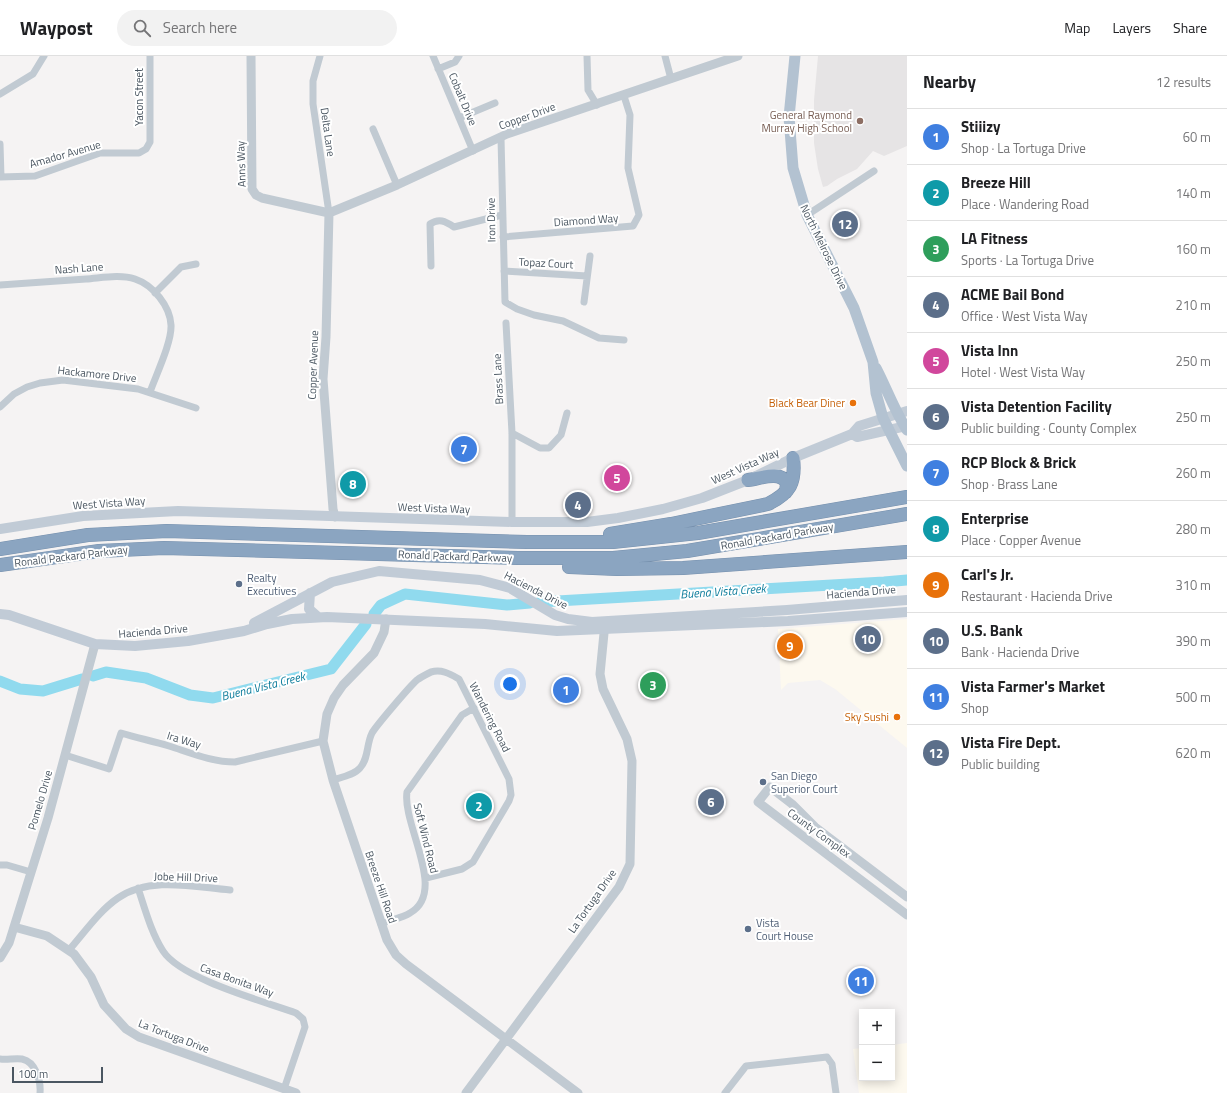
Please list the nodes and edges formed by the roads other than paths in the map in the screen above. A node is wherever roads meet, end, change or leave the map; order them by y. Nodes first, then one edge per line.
1 (44, 56) edge
2 (150, 56) edge
3 (251, 56) edge
4 (320, 56) edge
5 (433, 56) edge
6 (459, 56) edge
7 (587, 56) edge
8 (665, 56) edge
9 (738, 56) edge
10 (795, 56) edge
11 (438, 69) junction
12 (672, 79) junction
13 (0, 94) edge
14 (624, 96) junction
15 (495, 103) dead end
16 (597, 105) junction
17 (459, 118) junction
18 (373, 129) dead end
19 (150, 138) joint
20 (501, 138) junction
21 (0, 144) edge
22 (473, 151) junction
23 (874, 171) dead end
24 (0, 177) edge
25 (398, 185) junction
26 (329, 213) junction
27 (502, 215) junction
28 (807, 215) junction
29 (503, 237) junction
30 (590, 256) dead end
31 (196, 264) dead end
32 (431, 266) dead end
33 (504, 271) junction
34 (587, 276) junction
35 (0, 285) edge
36 (155, 293) junction
37 (584, 302) dead end
38 (506, 323) dead end
39 (624, 340) dead end
40 (873, 362) junction
41 (150, 392) junction
42 (0, 407) edge
43 (196, 408) dead end
44 (902, 412) edge
45 (567, 414) dead end
46 (883, 418) junction
47 (906, 428) edge
48 (889, 430) junction
49 (512, 433) junction
50 (852, 434) junction
51 (793, 458) junction
52 (907, 466) edge
53 (748, 480) junction
54 (786, 492) junction
55 (904, 498) edge
56 (907, 514) edge
57 (335, 517) junction
58 (512, 522) junction
59 (0, 529) edge
60 (543, 542) junction
61 (0, 549) edge
62 (907, 552) edge
63 (518, 558) junction
64 (0, 566) edge
65 (310, 593) junction
66 (907, 600) edge
67 (907, 612) edge
68 (0, 614) edge
69 (318, 617) junction
70 (386, 619) junction
71 (604, 625) junction
72 (216, 636) junction
73 (95, 644) junction
74 (474, 708) junction
75 (323, 741) junction
76 (65, 755) junction
77 (333, 780) junction
78 (0, 865) edge
79 (31, 872) junction
80 (426, 878) junction
81 (138, 888) junction
82 (230, 890) dead end
83 (907, 897) edge
84 (907, 915) edge
85 (381, 924) junction
86 (14, 927) junction
87 (69, 950) junction
88 (0, 958) edge
89 (506, 1039) junction
90 (0, 1060) edge
91 (284, 1089) junction
92 (40, 1093) edge
93 (296, 1093) edge
94 (466, 1093) edge
95 (578, 1093) edge
96 (725, 1093) edge
97 (836, 1093) edge

1 - 13 street
2 - 19 street, Yacon Street
3 - 26 street, Anns Way
4 - 26 street, Delta Lane
5 - 11 street, Cobalt Drive
6 - 11 street
7 - 16 street
8 - 12 street
9 - 12 street, Copper Drive
10 - 28 main road, North Melrose Drive
11 - 17 street, Cobalt Drive
12 - 14 street, Copper Drive
14 - 16 street, Copper Drive
14 - 29 street, Diamond Way
15 - 17 street
16 - 20 street, Copper Drive
17 - 22 street, Cobalt Drive
18 - 25 street
19 - 24 street, Amador Avenue
20 - 22 street, Copper Drive
20 - 27 street, Iron Drive
21 - 24 street
22 - 25 street, Copper Drive
23 - 28 street
25 - 26 street, Copper Drive
26 - 57 street, Copper Avenue
27 - 29 street, Iron Drive
27 - 32 street
28 - 40 main road, North Melrose Drive
29 - 33 street, Iron Drive
30 - 34 street
31 - 36 street
33 - 34 street, Topaz Court
33 - 39 street, Iron Drive
34 - 37 street
35 - 36 street, Nash Lane
36 - 41 street
38 - 49 street, Brass Lane
40 - 44 main road, North Melrose Drive
40 - 46 main road, North Melrose Drive
41 - 42 street, Hackamore Drive
41 - 43 street, Hackamore Drive
44 - 46 main road, West Vista Way
44 - 47 main road, North Melrose Drive
45 - 49 street
46 - 48 main road, North Melrose Drive
46 - 50 main road, West Vista Way
47 - 48 main road, West Vista Way
48 - 50 main road, West Vista Way
48 - 52 main road, North Melrose Drive
49 - 58 street, Brass Lane
50 - 51 main road, West Vista Way
51 - 53 main road, West Vista Way
51 - 54 highway
53 - 54 highway
53 - 58 main road, West Vista Way
54 - 60 highway
55 - 60 highway, Ronald Packard Parkway
56 - 63 highway, Ronald Packard Parkway
57 - 58 main road, West Vista Way
57 - 59 main road, West Vista Way
60 - 61 highway, Ronald Packard Parkway
62 - 63 highway
63 - 64 highway, Ronald Packard Parkway
65 - 69 main road
65 - 71 main road, Hacienda Drive
65 - 72 main road, Hacienda Drive
66 - 71 main road, Hacienda Drive
67 - 71 main road, Hacienda Drive
68 - 73 main road, Hacienda Drive
69 - 70 main road, Hacienda Drive
69 - 72 main road, Hacienda Drive
70 - 71 main road, Hacienda Drive
70 - 75 street, Breeze Hill Road
71 - 89 street, La Tortuga Drive
72 - 73 main road, Hacienda Drive
73 - 76 street, Pomelo Drive
74 - 77 street, Wandering Road
74 - 80 street, Soft Wind Road
74 - 80 street, Wandering Road
75 - 76 street, Ira Way
75 - 77 street, Breeze Hill Road
76 - 79 street, Pomelo Drive
77 - 85 street, Breeze Hill Road
78 - 79 street
79 - 86 street, Pomelo Drive
80 - 85 street, Soft Wind Road
81 - 82 street, Jobe Hill Drive
81 - 87 street, Jobe Hill Drive
81 - 91 street, Casa Bonita Way
83 - 84 street, County Complex
85 - 89 street, Breeze Hill Road
86 - 87 street, La Tortuga Drive
86 - 88 street, Pomelo Drive
87 - 91 street, La Tortuga Drive
89 - 94 street, La Tortuga Drive
89 - 95 street, Breeze Hill Road
90 - 92 street
91 - 93 street, La Tortuga Drive
96 - 97 street

